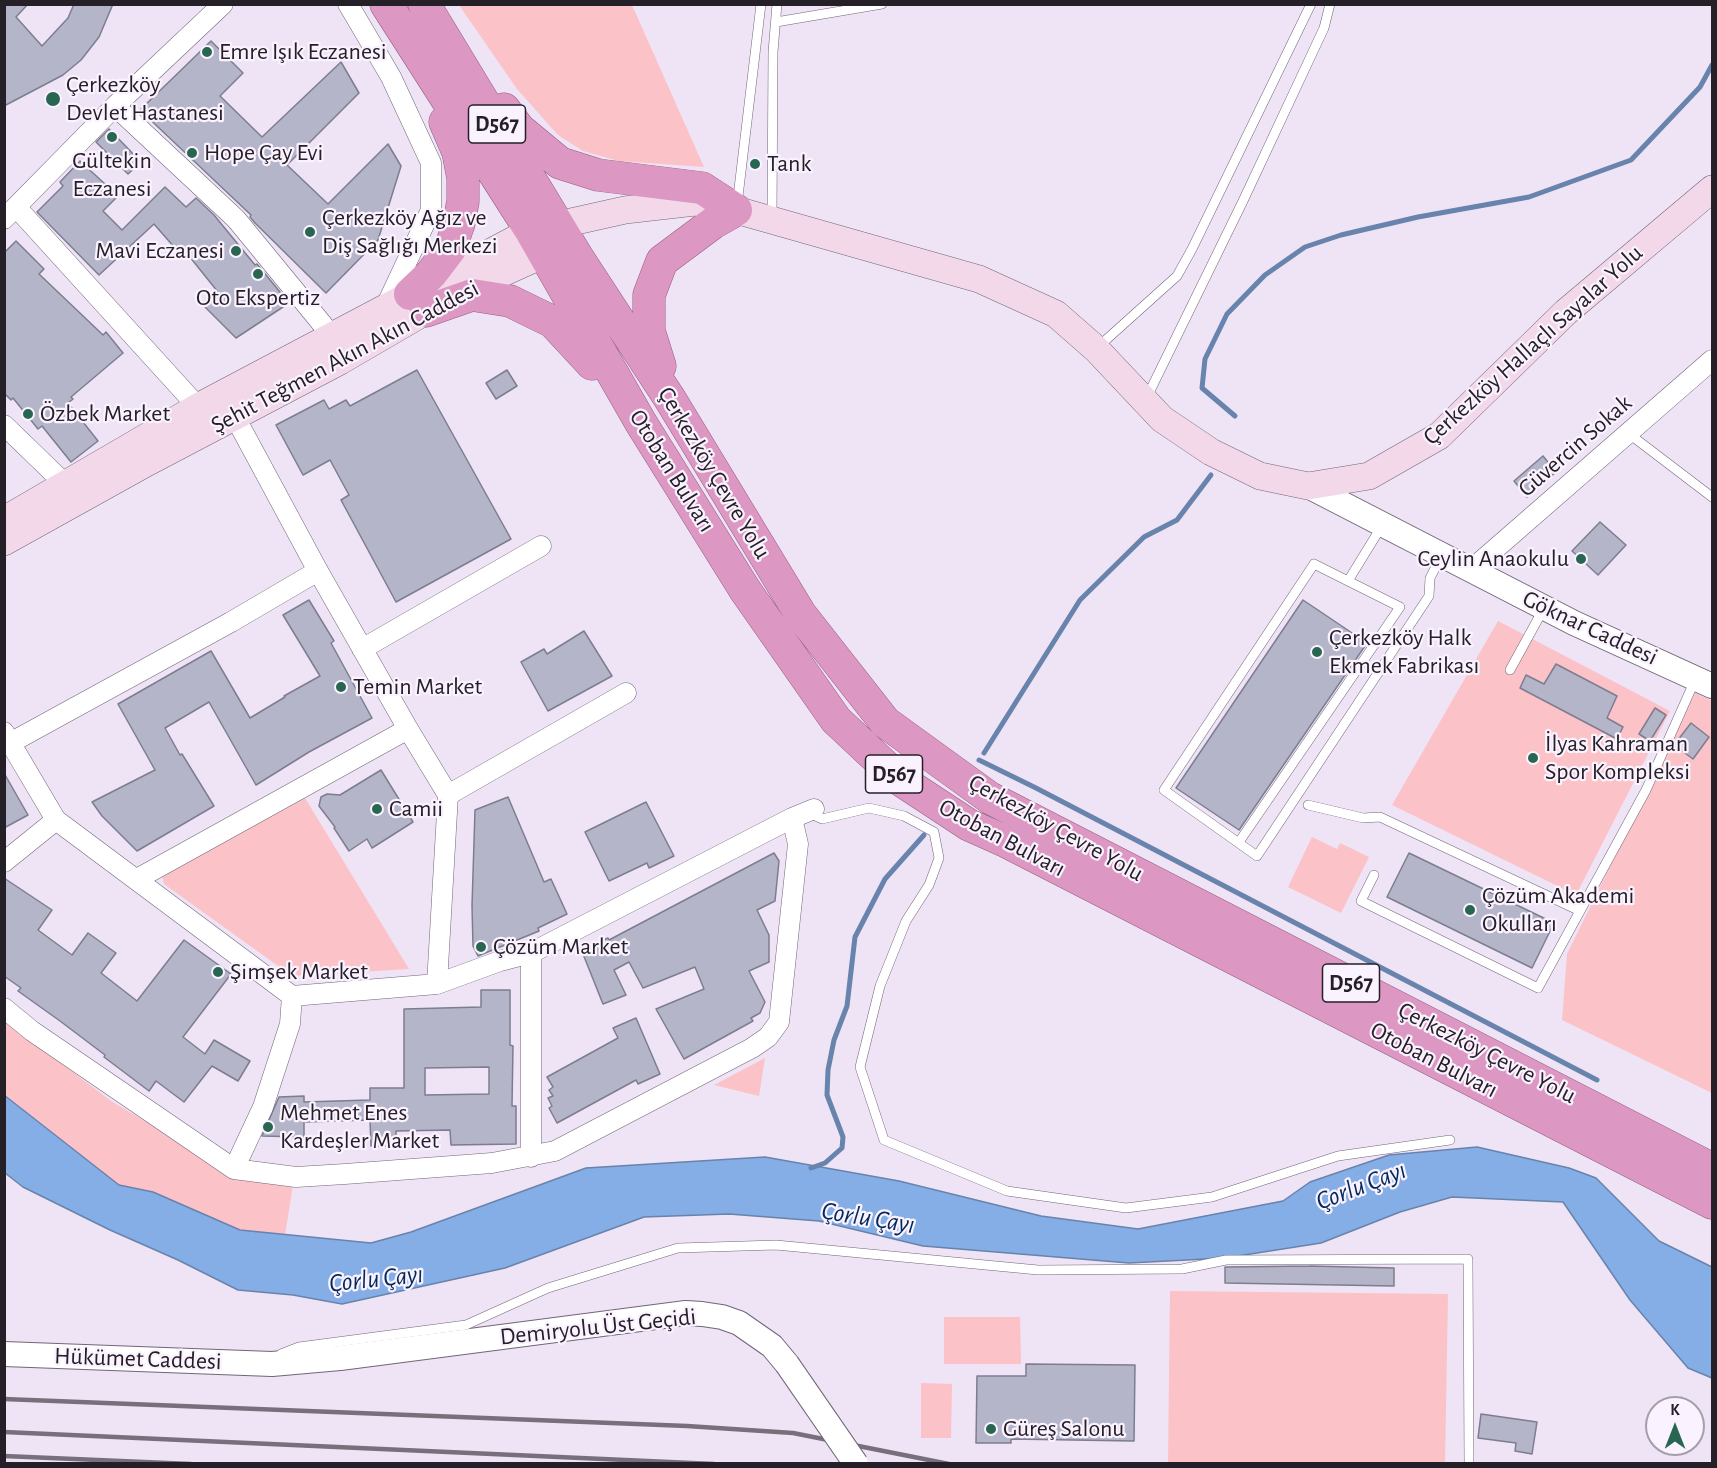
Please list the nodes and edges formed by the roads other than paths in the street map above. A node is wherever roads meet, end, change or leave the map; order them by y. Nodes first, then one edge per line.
1 (223, 4) edge
2 (348, 4) edge
3 (387, 4) edge
4 (425, 4) edge
5 (761, 4) edge
6 (777, 4) edge
7 (882, 4) edge
8 (1311, 4) edge
9 (1330, 4) edge
10 (776, 22) junction
11 (405, 37) junction
12 (115, 106) junction
13 (1713, 189) edge
14 (736, 210) junction
15 (11, 213) edge
16 (772, 220) junction
17 (550, 238) junction
18 (407, 304) junction
19 (332, 336) junction
20 (1096, 349) junction
21 (1713, 360) edge
22 (670, 399) junction
23 (1145, 401) junction
24 (198, 407) junction
25 (235, 417) junction
26 (641, 423) junction
27 (4, 425) edge
28 (1628, 433) junction
29 (66, 484) junction
30 (1308, 486) junction
31 (1713, 497) edge
32 (4, 520) edge
33 (1383, 525) junction
34 (4, 542) edge
35 (541, 546) dead end
36 (1443, 555) junction
37 (1471, 570) junction
38 (318, 571) junction
39 (1348, 581) junction
40 (1544, 608) junction
41 (362, 649) junction
42 (1510, 670) dead end
43 (1704, 682) edge
44 (626, 693) dead end
45 (408, 729) junction
46 (7, 737) edge
47 (448, 795) junction
48 (1308, 805) dead end
49 (804, 813) junction
50 (56, 820) junction
51 (1239, 843) junction
52 (4, 862) edge
53 (1374, 875) dead end
54 (137, 879) junction
55 (1580, 911) junction
56 (531, 953) junction
57 (437, 984) junction
58 (292, 996) junction
59 (4, 1008) edge
60 (1450, 1140) dead end
61 (531, 1156) junction
62 (234, 1169) junction
63 (1713, 1169) edge
64 (1713, 1203) edge
65 (4, 1354) edge
66 (267, 1364) junction
67 (856, 1464) edge
68 (1469, 1464) edge

1 - 12 street
2 - 18 street
3 - 11 highway, Otoban Bulvarı / D567
4 - 14 highway
4 - 17 highway, Otoban Bulvarı / D567
5 - 14 lane
6 - 10 lane
7 - 10 lane
8 - 20 lane
9 - 23 lane
10 - 16 lane
11 - 17 highway, Otoban Bulvarı / D567
11 - 18 highway
12 - 15 street
12 - 19 street
13 - 30 main road, Çerkezköy Hallaçlı Sayalar Yolu
14 - 16 main road, Çerkezköy Hallaçlı Sayalar Yolu
14 - 17 main road, Şehit Teğmen Akın Akın Caddesi
14 - 22 highway
15 - 24 street
16 - 20 main road, Çerkezköy Hallaçlı Sayalar Yolu
17 - 18 main road, Şehit Teğmen Akın Akın Caddesi
17 - 22 highway, Çerkezköy Çevre Yolu / D567
17 - 26 highway, Otoban Bulvarı / D567
18 - 19 main road, Şehit Teğmen Akın Akın Caddesi
18 - 25 main road, Şehit Teğmen Akın Akın Caddesi
18 - 26 highway
19 - 24 main road, Şehit Teğmen Akın Akın Caddesi
20 - 23 main road, Çerkezköy Hallaçlı Sayalar Yolu
21 - 28 street, Güvercin Sokak
22 - 63 highway, Çerkezköy Çevre Yolu / D567
23 - 30 main road, Çerkezköy Hallaçlı Sayalar Yolu
24 - 29 main road, Şehit Teğmen Akın Akın Caddesi
25 - 34 main road, Şehit Teğmen Akın Akın Caddesi
25 - 38 street
26 - 64 highway, Otoban Bulvarı / D567
27 - 29 street
28 - 31 lane
28 - 37 street, Güvercin Sokak
29 - 32 main road, Şehit Teğmen Akın Akın Caddesi
30 - 33 street, Göknar Caddesi
33 - 36 street, Göknar Caddesi
33 - 39 lane
35 - 41 street
36 - 37 street, Göknar Caddesi
36 - 51 lane
37 - 40 street, Göknar Caddesi
38 - 41 street
38 - 46 street
39 - 51 lane
39 - 51 lane
40 - 42 lane
40 - 43 street, Göknar Caddesi
41 - 45 street
43 - 55 lane
44 - 47 street
45 - 47 street
45 - 54 street
46 - 50 street
47 - 57 street
48 - 55 lane
49 - 56 street
49 - 60 lane
49 - 61 street
50 - 52 street
50 - 54 street
53 - 55 lane
54 - 58 street
56 - 57 street
56 - 61 street
57 - 58 street
58 - 62 street
59 - 62 street
61 - 62 street
65 - 66 street, Hükümet Caddesi
66 - 67 street, Demiryolu Üst Geçidi, bridge
66 - 68 lane

